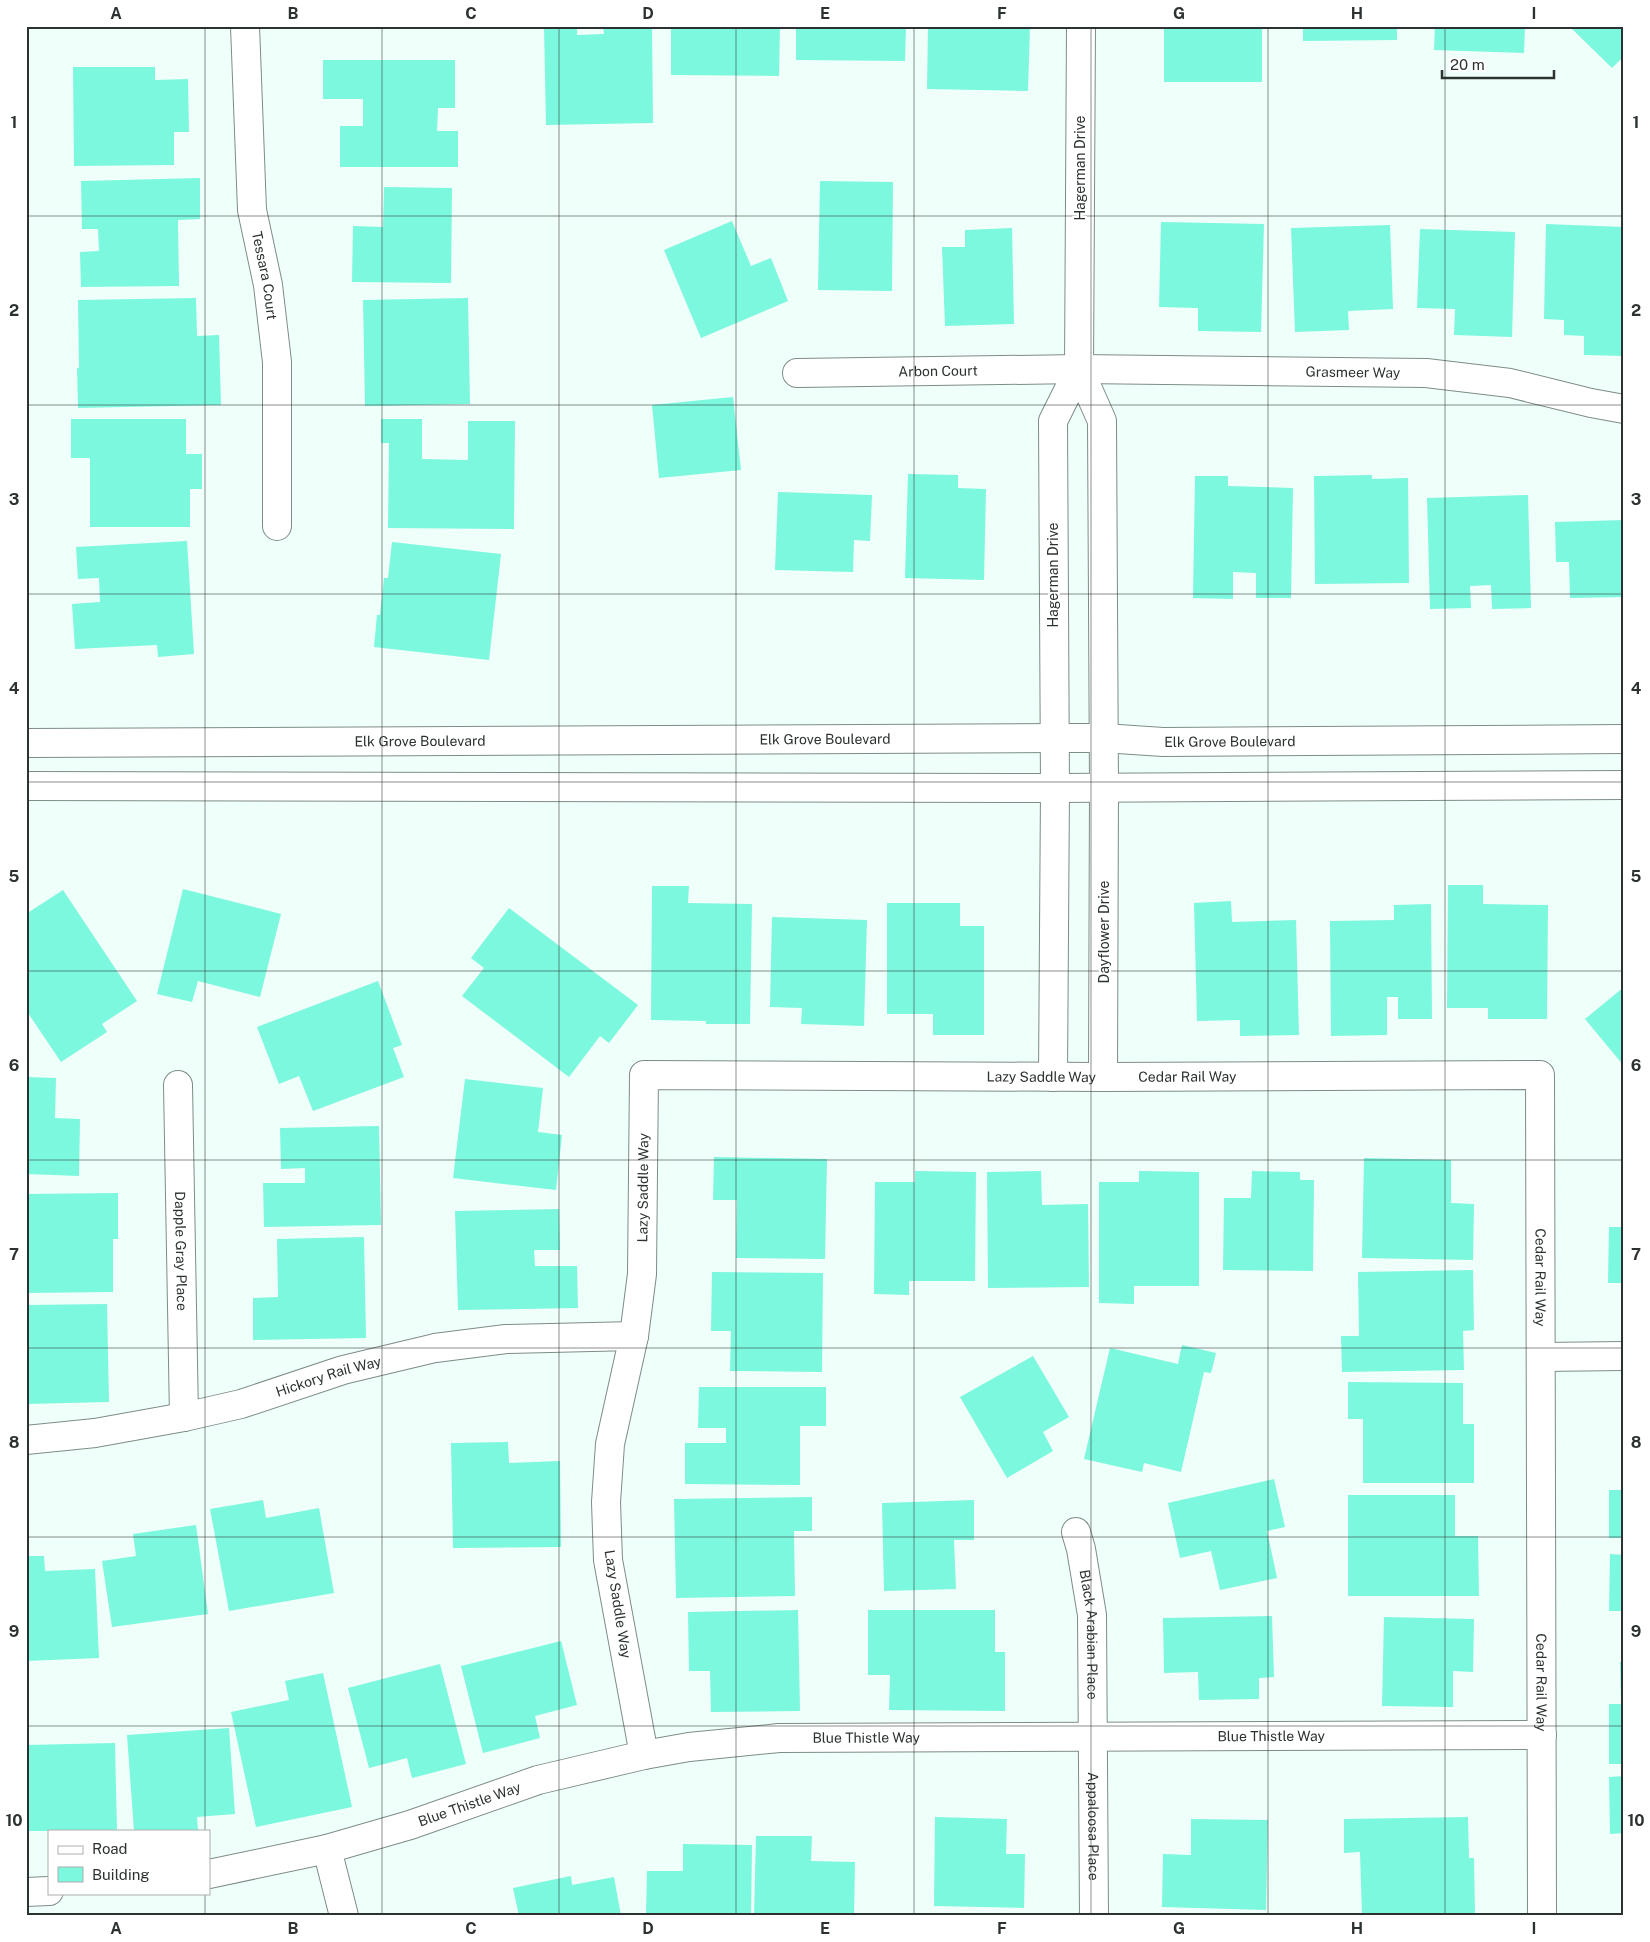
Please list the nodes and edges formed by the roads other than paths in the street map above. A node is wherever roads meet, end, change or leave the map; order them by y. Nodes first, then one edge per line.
1 (245, 26) edge
2 (1081, 26) edge
3 (1079, 369) junction
4 (797, 373) dead end
5 (1624, 409) edge
6 (277, 526) dead end
7 (1053, 738) junction
8 (1103, 738) junction
9 (1624, 739) edge
10 (26, 743) edge
11 (1624, 785) edge
12 (26, 786) edge
13 (1104, 787) junction
14 (1054, 788) junction
15 (1053, 1077) junction
16 (1103, 1077) junction
17 (178, 1085) dead end
18 (634, 1336) junction
19 (1540, 1356) junction
20 (1624, 1356) edge
21 (184, 1417) junction
22 (26, 1440) edge
23 (1076, 1532) dead end
24 (1542, 1735) junction
25 (1093, 1736) junction
26 (644, 1754) junction
27 (327, 1849) junction
28 (210, 1874) edge
29 (48, 1891) edge
30 (26, 1892) edge
31 (344, 1916) edge
32 (1094, 1916) edge
33 (1542, 1916) edge

1 - 6 street, Tessara Court
2 - 3 street, Hagerman Drive
3 - 4 street, Arbon Court
3 - 5 street, Grasmeer Way
3 - 7 street, Hagerman Drive
3 - 8 street, Hagerman Drive
7 - 8 street, Elk Grove Boulevard
7 - 10 street, Elk Grove Boulevard
7 - 14 street, Hagerman Drive
8 - 9 street, Elk Grove Boulevard
8 - 13 street, Hagerman Drive
11 - 13 street
12 - 14 street
13 - 14 street
13 - 16 street, Dayflower Drive
14 - 15 street
15 - 16 street, Lazy Saddle Way
15 - 18 street, Lazy Saddle Way
16 - 19 street, Cedar Rail Way
17 - 21 street, Dapple Gray Place
18 - 21 street, Hickory Rail Way
18 - 26 street, Lazy Saddle Way
19 - 20 street
19 - 24 street, Cedar Rail Way
21 - 22 street, Hickory Rail Way
23 - 25 street, Black Arabian Place
24 - 25 street, Blue Thistle Way
24 - 33 street, Cedar Rail Way
25 - 26 street, Blue Thistle Way
25 - 32 street, Appaloosa Place
26 - 27 street, Blue Thistle Way
27 - 28 street, Blue Thistle Way
27 - 31 street
29 - 30 street

